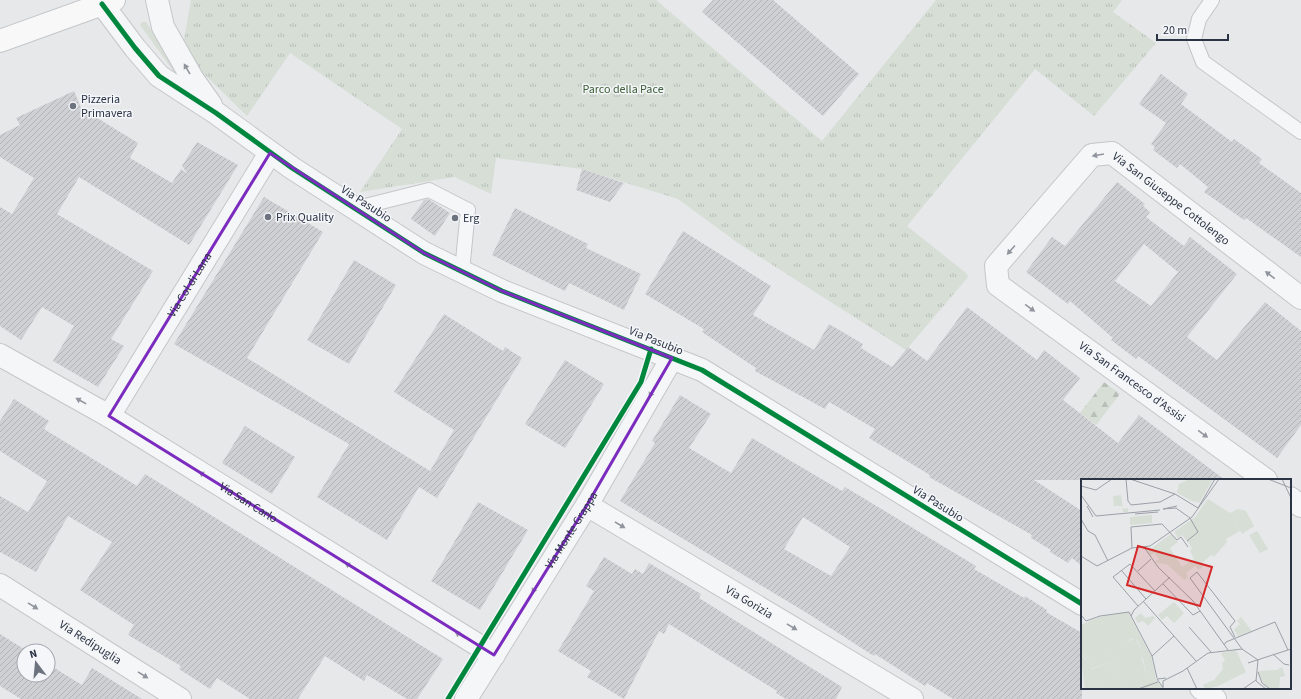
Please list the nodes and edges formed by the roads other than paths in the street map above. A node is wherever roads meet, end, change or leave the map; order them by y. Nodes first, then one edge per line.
1 (156, 0) edge
2 (1212, 0) edge
3 (108, 2) edge
4 (0, 41) edge
5 (216, 113) junction
6 (1301, 132) edge
7 (270, 153) junction
8 (354, 209) junction
9 (462, 271) junction
10 (998, 285) joint
11 (1301, 298) edge
12 (0, 355) edge
13 (672, 358) junction
14 (109, 416) junction
15 (1265, 479) edge
16 (1291, 499) edge
17 (587, 505) junction
18 (1301, 506) edge
19 (0, 585) edge
20 (1081, 603) edge
21 (494, 655) junction
22 (1202, 689) edge
23 (180, 699) edge
24 (466, 699) edge
25 (912, 699) edge
26 (1215, 699) edge

5 -> 1 street
2 - 6 lane
3 - 4 street
3 - 5 street, Via Pasubio
5 - 7 street, Via Pasubio
7 - 8 street, Via Pasubio
7 - 14 street, Via Col di Lana
8 - 9 street, Via Pasubio
8 - 9 lane
9 - 13 street, Via Pasubio
11 -> 10 street, Via San Giuseppe Cottolengo
10 -> 15 street, Via San Francesco d'Assisi
14 -> 12 street, Via San Carlo
13 -> 17 street, Via Monte Grappa
13 - 20 street, Via Pasubio
21 -> 14 street, Via San Carlo
16 - 18 street
17 -> 21 street, Via Monte Grappa
17 -> 25 street, Via Gorizia
19 -> 23 street, Via Redipuglia
21 - 24 street, Via Monte Grappa
22 - 26 street

